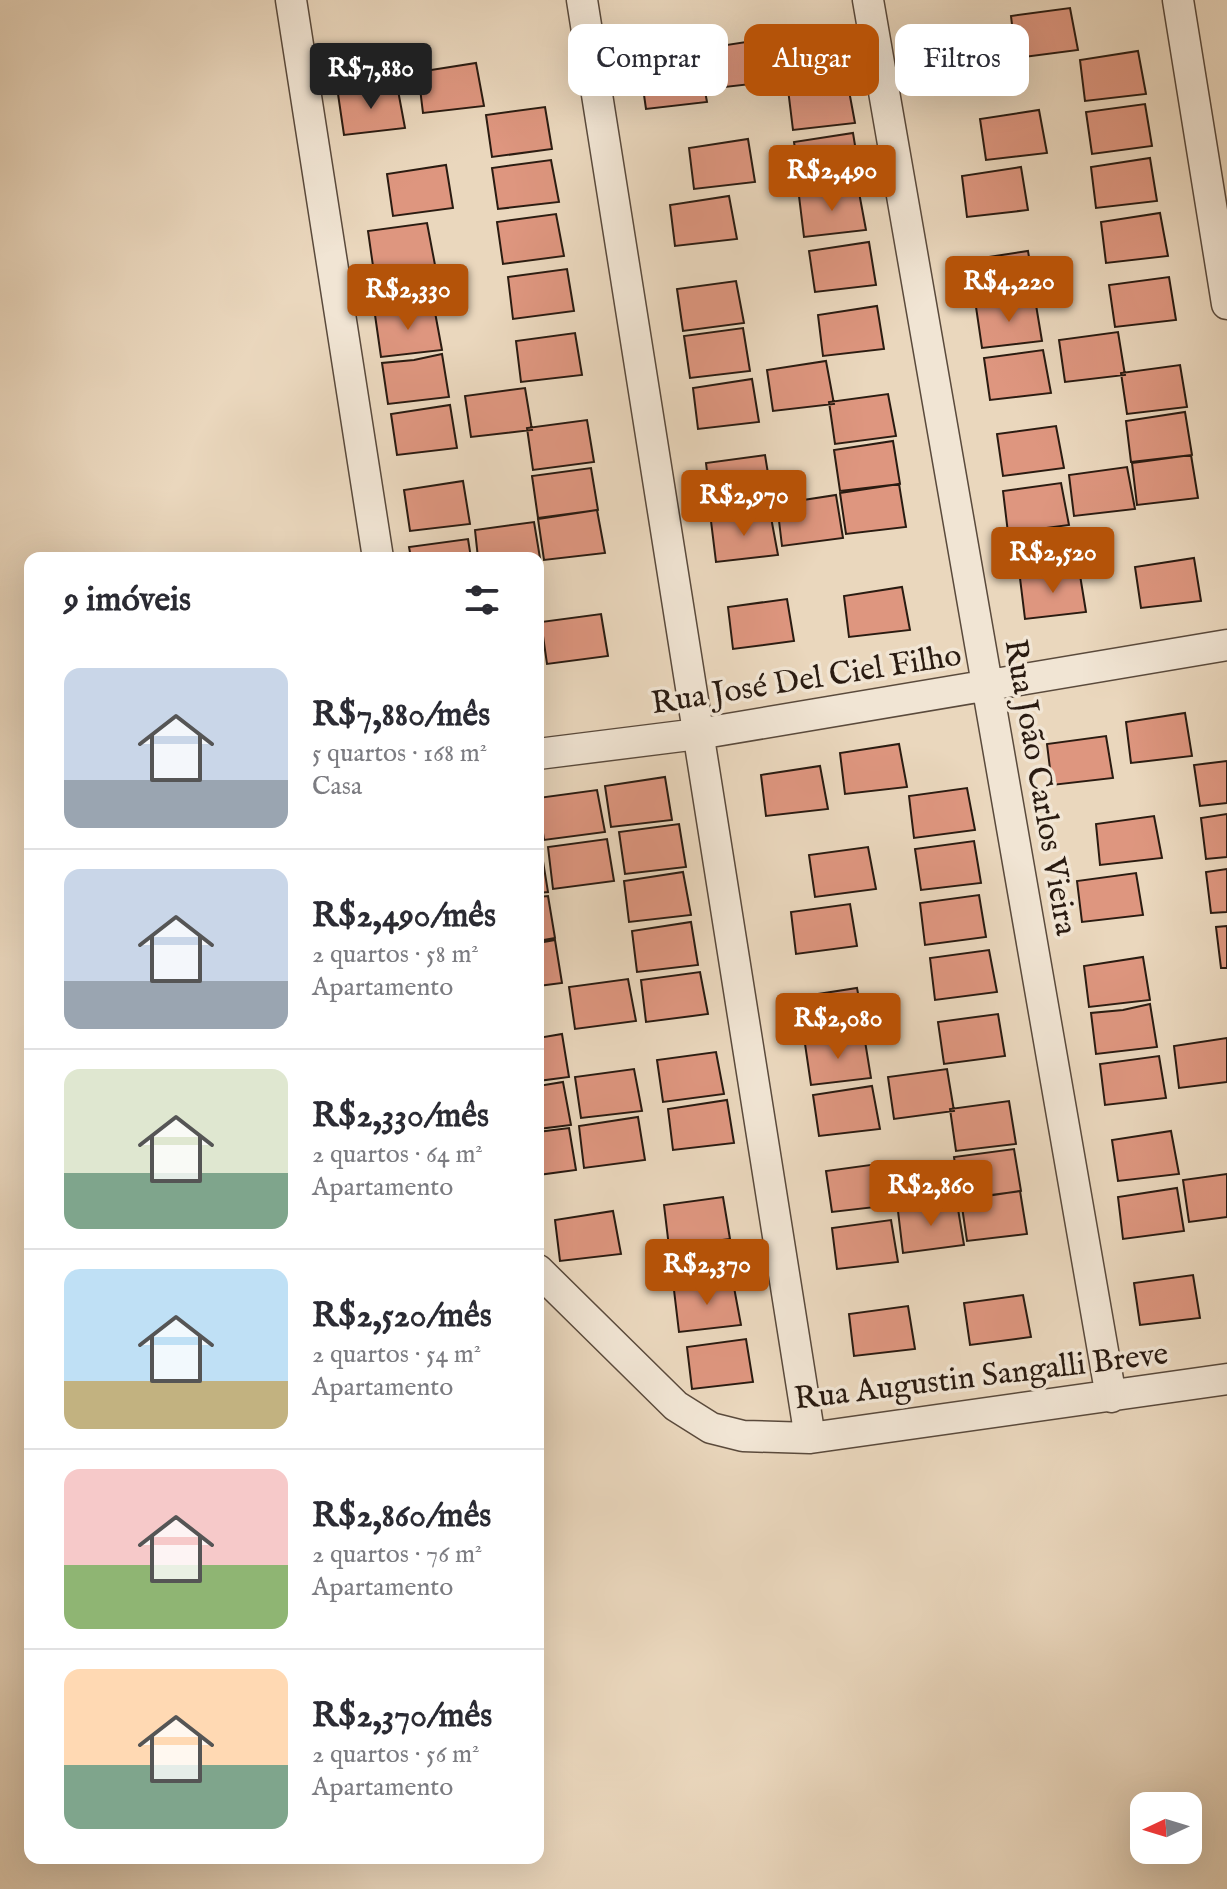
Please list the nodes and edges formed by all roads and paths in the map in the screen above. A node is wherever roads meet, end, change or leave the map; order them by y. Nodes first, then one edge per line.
1 (291, 0) edge
2 (582, 0) edge
3 (868, 0) edge
4 (1178, 0) edge
5 (1227, 304) edge
6 (377, 552) edge
7 (1227, 645) edge
8 (988, 684) junction
9 (698, 734) junction
10 (544, 753) edge
11 (544, 1276) edge
12 (1227, 1379) edge
13 (1111, 1397) junction
14 (810, 1438) junction

1 - 6 street
2 - 9 street
3 - 8 street, Rua João Carlos Vieira
4 - 5 street
7 - 8 street, Rua José Del Ciel Filho
8 - 9 street, Rua José Del Ciel Filho
8 - 13 street, Rua João Carlos Vieira
9 - 10 street, Rua José Del Ciel Filho
9 - 14 street
11 - 14 street, Rua Augustin Sangalli Breve
12 - 13 street, Rua Augustin Sangalli Breve
13 - 14 street, Rua Augustin Sangalli Breve

